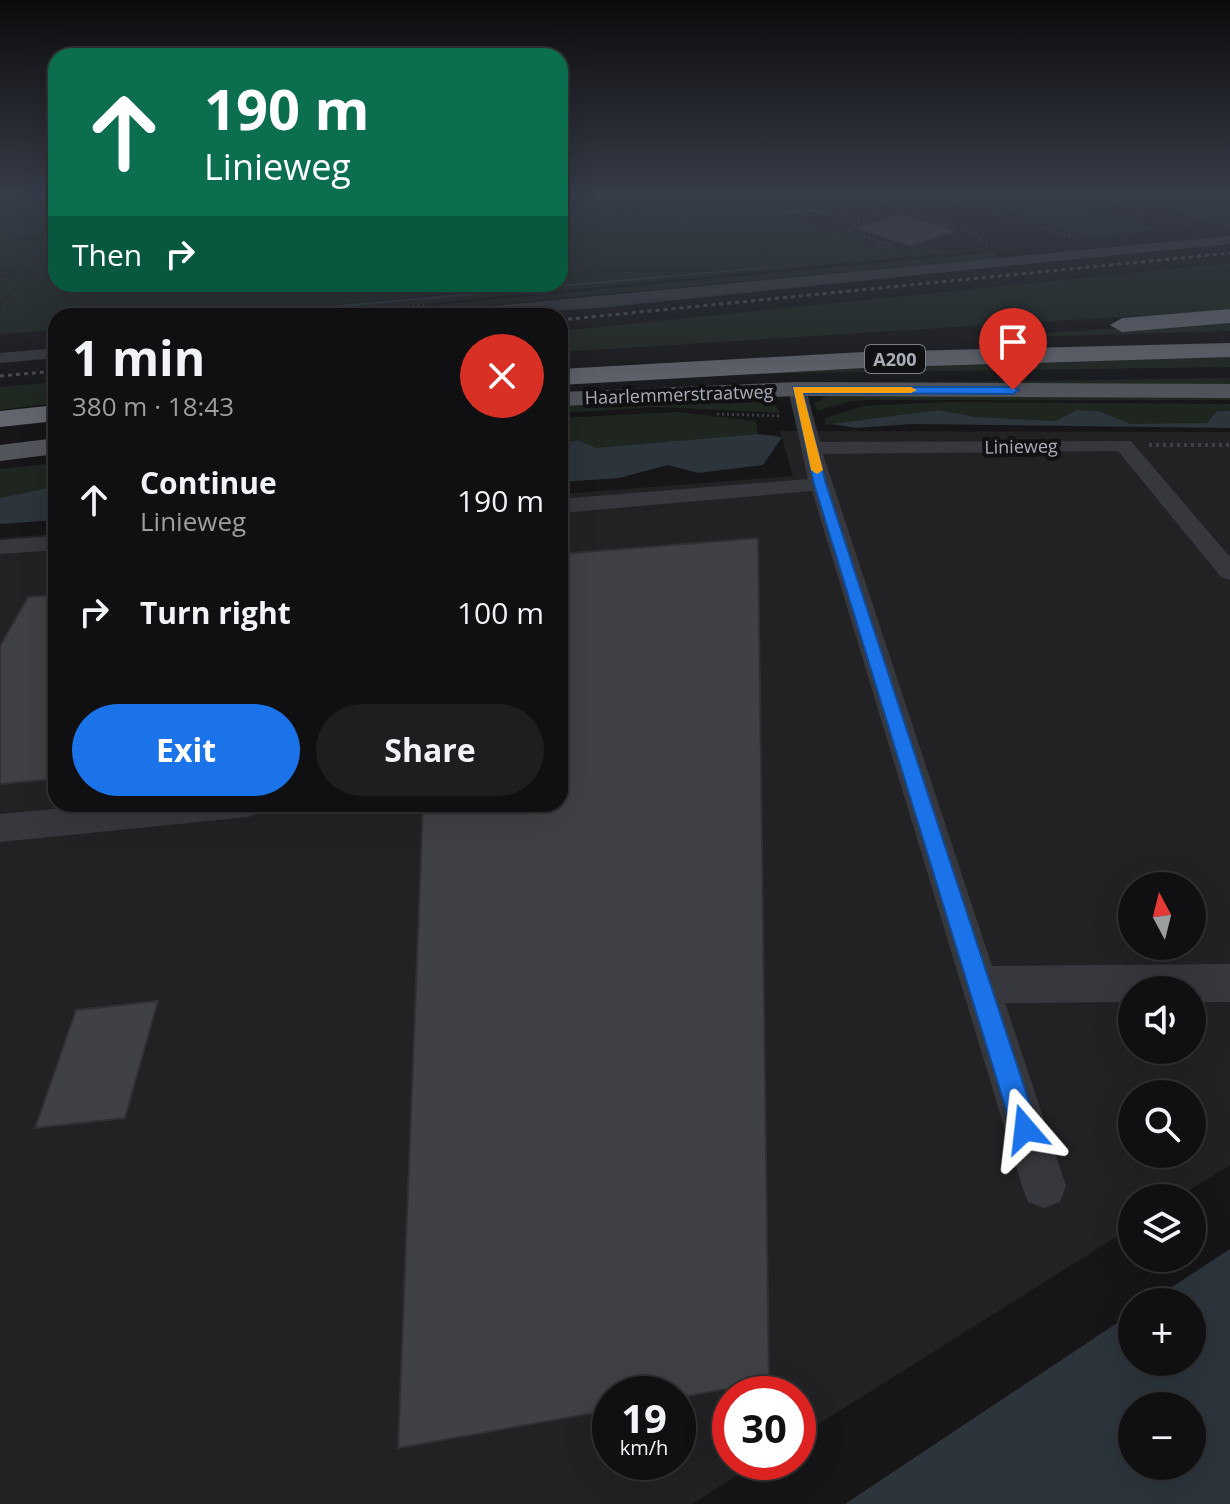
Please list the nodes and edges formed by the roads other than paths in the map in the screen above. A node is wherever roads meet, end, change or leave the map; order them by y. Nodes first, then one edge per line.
1 (947, 267) edge
2 (523, 308) edge
3 (1230, 316) edge
4 (1095, 327) dead end
5 (1022, 332) dead end
6 (1230, 339) edge
7 (1230, 350) edge
8 (809, 351) junction
9 (48, 354) edge
10 (0, 358) edge
11 (568, 365) edge
12 (1230, 372) edge
13 (568, 378) edge
14 (568, 379) edge
15 (797, 389) junction
16 (1230, 391) edge
17 (568, 399) edge
18 (48, 414) edge
19 (0, 419) edge
20 (48, 427) edge
21 (0, 432) edge
22 (48, 447) edge
23 (812, 448) junction
24 (0, 453) edge
25 (820, 484) junction
26 (568, 505) edge
27 (48, 544) edge
28 (0, 547) edge
29 (1230, 572) edge
30 (165, 812) edge
31 (0, 828) edge
32 (1230, 983) edge
33 (980, 985) junction
34 (1044, 1186) dead end

1 - 2 street
3 - 4 highway
5 - 8 highway, A200
6 - 8 highway, A200
7 - 13 highway, A200
8 - 11 highway, A200
9 - 10 street
12 - 14 highway, A200
15 - 16 main road, Haarlemmerstraatweg
15 - 17 main road, Haarlemmerstraatweg
15 - 23 street
18 - 19 highway
20 - 21 highway
22 - 24 main road
23 - 25 street
23 - 29 street, Linieweg
25 - 26 street
25 - 33 street
27 - 28 street
30 - 31 street
32 - 33 street
33 - 34 street

